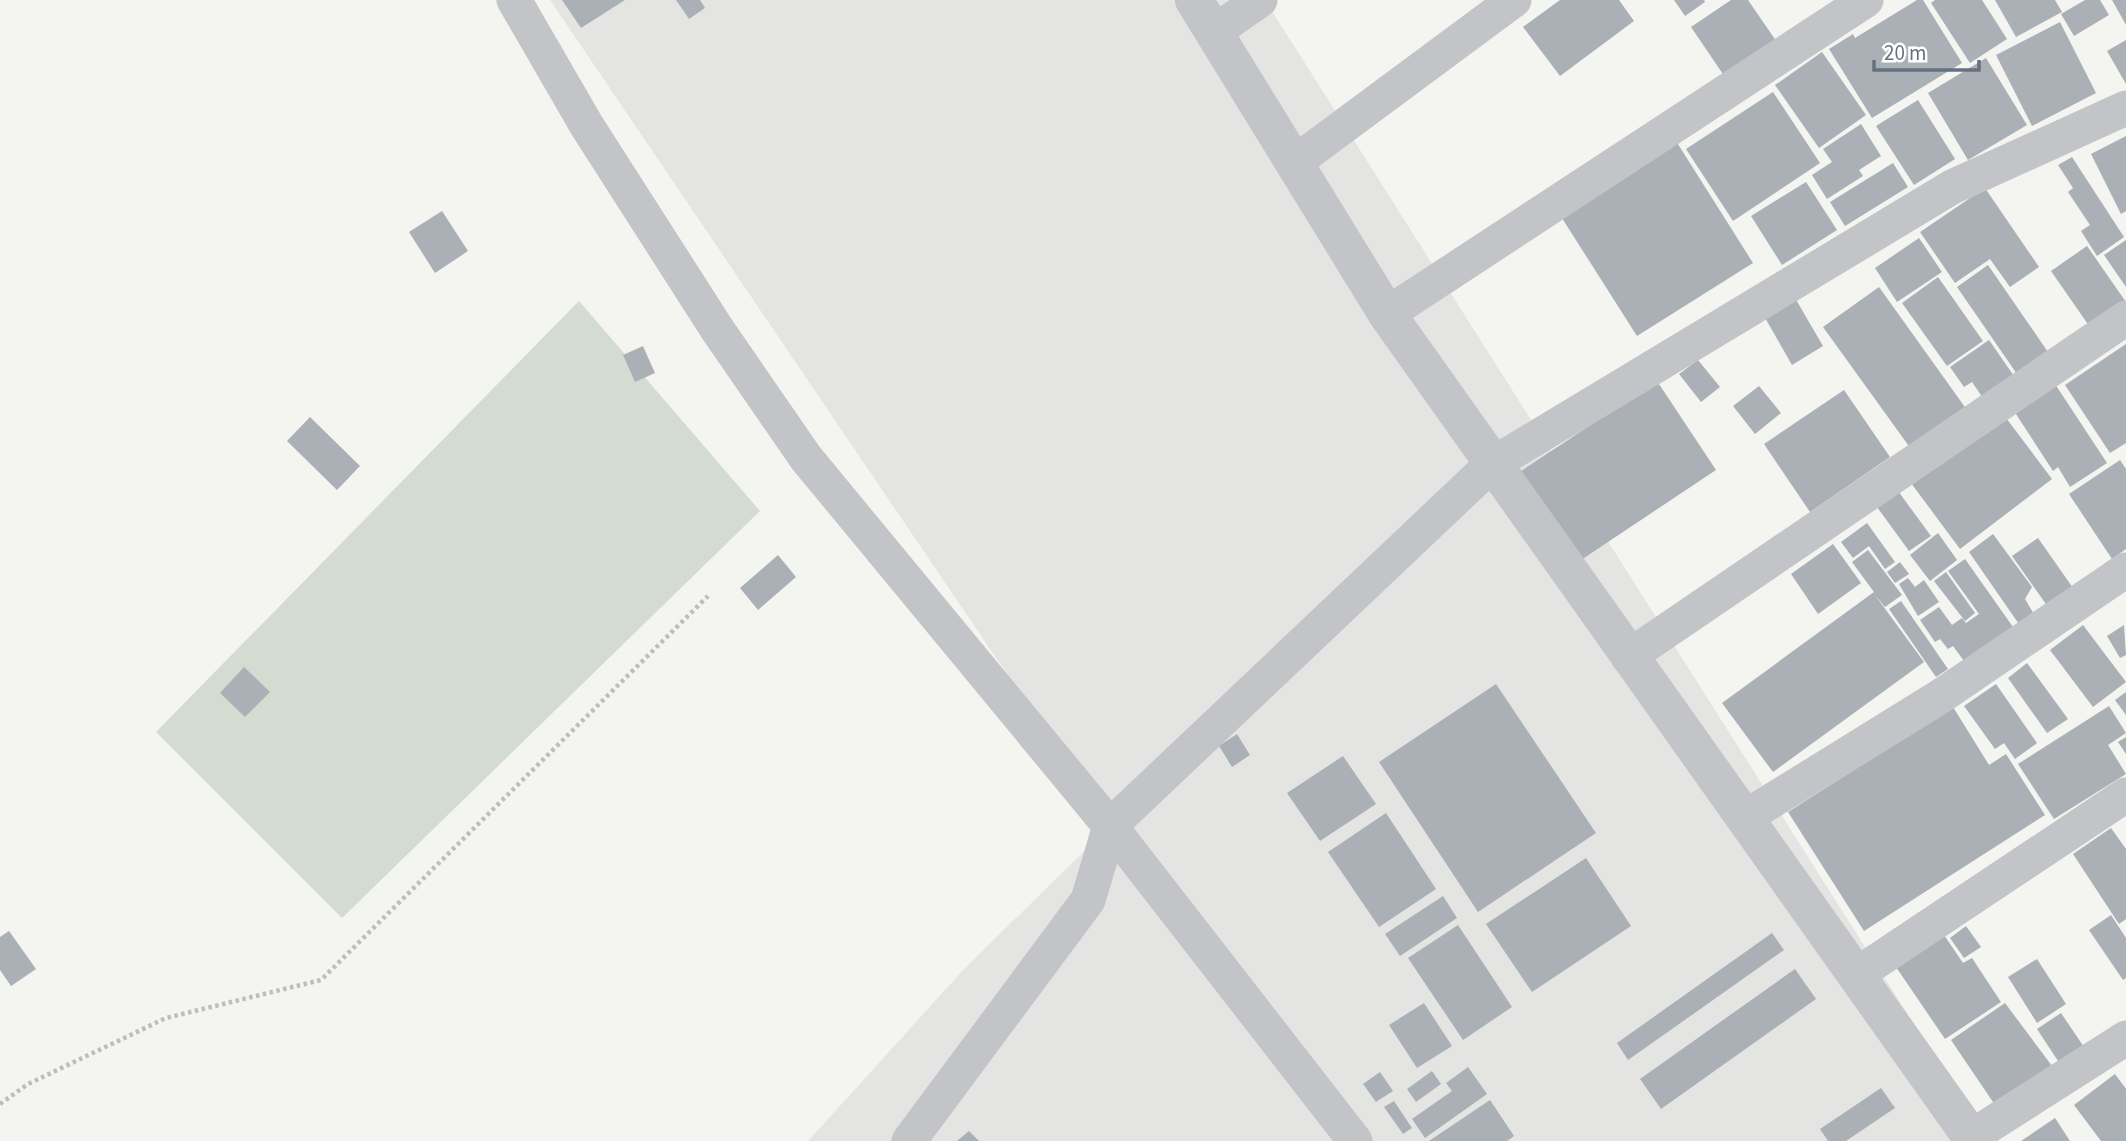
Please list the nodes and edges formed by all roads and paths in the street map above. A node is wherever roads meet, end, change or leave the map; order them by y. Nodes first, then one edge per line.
1 (514, 0) edge
2 (1194, 0) edge
3 (1260, 0) edge
4 (1514, 0) edge
5 (1866, 0) edge
6 (1213, 33) junction
7 (2126, 108) edge
8 (1294, 163) junction
9 (1387, 314) junction
10 (2126, 318) edge
11 (1492, 465) junction
12 (2126, 570) edge
13 (708, 596) dead end
14 (1628, 657) junction
15 (2126, 795) edge
16 (1744, 818) junction
17 (1110, 826) junction
18 (1856, 975) junction
19 (2126, 1038) edge
20 (0, 1104) edge
21 (1973, 1139) edge
22 (909, 1141) edge
23 (1356, 1141) edge

1 - 17 street
2 - 6 street
3 - 6 street
4 - 8 street
5 - 9 street
6 - 8 street
7 - 11 street
8 - 9 street
9 - 11 street
10 - 14 street
11 - 14 street
11 - 17 street
12 - 16 street
13 - 20 path
14 - 16 street
15 - 18 street
16 - 18 street
17 - 22 street
17 - 23 street
18 - 21 street
19 - 21 street

